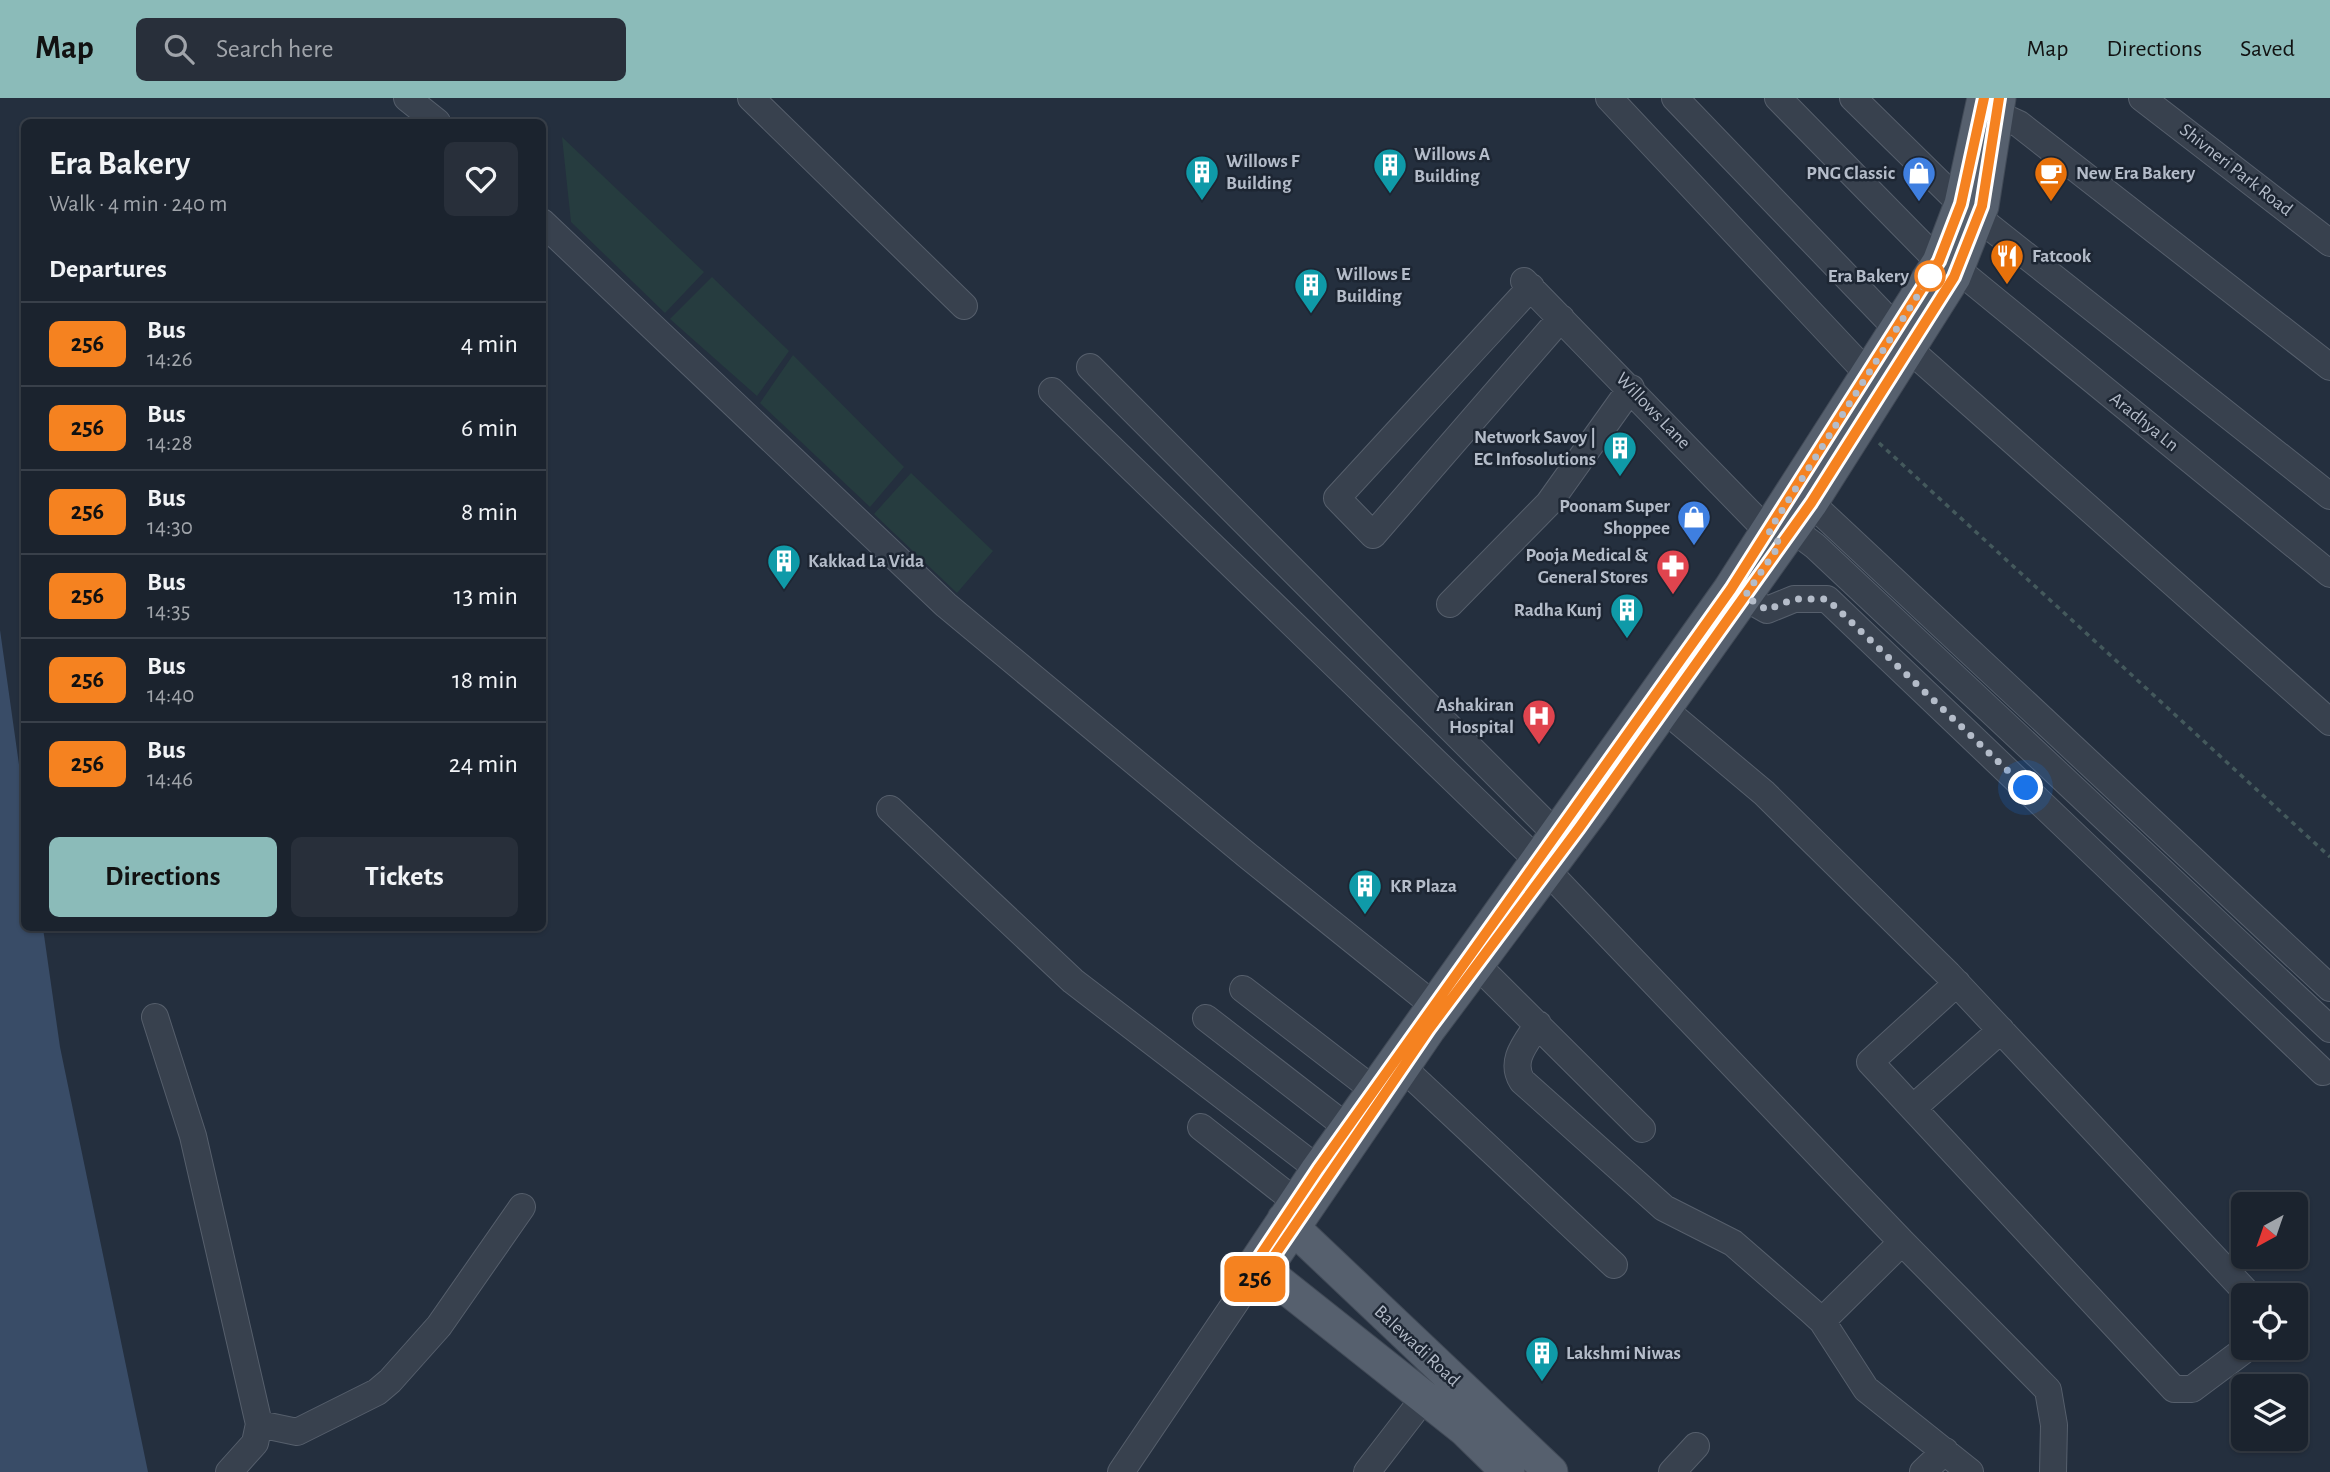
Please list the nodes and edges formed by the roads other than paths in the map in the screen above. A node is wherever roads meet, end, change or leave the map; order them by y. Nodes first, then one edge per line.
1 (407, 98) edge
2 (751, 98) edge
3 (1609, 98) edge
4 (1675, 98) edge
5 (1698, 98) edge
6 (1778, 98) edge
7 (1853, 98) edge
8 (2141, 98) edge
9 (1989, 101) edge
10 (433, 119) edge
11 (1970, 210) junction
12 (546, 226) edge
13 (2330, 243) edge
14 (1948, 265) junction
15 (964, 306) dead end
16 (1510, 310) junction
17 (1561, 317) junction
18 (1903, 331) junction
19 (1542, 340) junction
20 (1090, 367) dead end
21 (2330, 367) edge
22 (1867, 373) junction
23 (1632, 387) junction
24 (1052, 391) dead end
25 (2330, 496) edge
26 (1788, 526) junction
27 (1843, 530) junction
28 (1822, 553) junction
29 (2330, 574) edge
30 (1738, 593) junction
31 (1450, 604) dead end
32 (1658, 703) junction
33 (2330, 722) edge
34 (890, 809) dead end
35 (1552, 854) junction
36 (1478, 966) junction
37 (1957, 984) junction
38 (2330, 988) edge
39 (1242, 989) dead end
40 (1438, 1009) junction
41 (155, 1017) dead end
42 (1206, 1018) dead end
43 (1538, 1024) junction
44 (2330, 1029) edge
45 (2001, 1030) junction
46 (1402, 1067) junction
47 (2323, 1072) dead end
48 (1375, 1091) junction
49 (1913, 1108) junction
50 (1201, 1127) dead end
51 (1348, 1128) junction
52 (1642, 1129) dead end
53 (1318, 1169) junction
54 (522, 1207) dead end
55 (1291, 1216) junction
56 (1902, 1242) junction
57 (1614, 1265) dead end
58 (1256, 1271) junction
59 (2238, 1283) edge
60 (1364, 1295) junction
61 (1822, 1321) junction
62 (1336, 1329) junction
63 (2232, 1360) edge
64 (1424, 1398) junction
65 (259, 1424) junction
66 (1696, 1446) dead end
67 (1945, 1451) junction
68 (1504, 1471) edge
69 (229, 1472) edge
70 (1121, 1472) edge
71 (1367, 1472) edge
72 (1551, 1472) edge
73 (1672, 1472) edge
74 (1923, 1472) edge
75 (1969, 1472) edge
76 (2053, 1472) edge

1 - 10 street
2 - 15 street
3 - 22 street
4 - 18 street
5 - 18 street
6 - 14 street, Aradhya Ln
7 - 11 street
8 - 13 street, Shivneri Park Road
9 - 11 main road
9 - 21 street
11 - 14 main road
11 - 25 street
12 - 40 street
14 - 18 main road
14 - 29 street, Aradhya Ln
16 - 17 street, Willows Lane
16 - 19 street
16 - 19 street
17 - 19 street
17 - 23 street, Willows Lane
18 - 22 main road
18 - 26 main road
18 - 33 street
20 - 35 street
22 - 26 main road
23 - 26 street, Willows Lane
23 - 31 street
24 - 35 street
26 - 27 street
26 - 28 street
26 - 30 main road
27 - 28 street
27 - 38 street
28 - 44 street
30 - 32 main road
30 - 47 street
32 - 35 main road
32 - 37 street
34 - 53 street
35 - 36 main road
35 - 40 main road
35 - 56 street
36 - 40 main road
36 - 43 street
37 - 45 street
37 - 49 street
39 - 48 street
40 - 46 main road
40 - 48 main road
41 - 65 street
42 - 51 street
43 - 52 street
43 - 61 street
45 - 49 street
45 - 59 street
46 - 55 main road
46 - 57 street
48 - 51 main road
49 - 63 street
50 - 55 street
51 - 53 main road
53 - 55 main road
54 - 65 street
55 - 58 main road
55 - 60 main road, Balewadi Road
56 - 61 street
56 - 76 street
58 - 62 main road, Balewadi Road
58 - 70 street
60 - 62 main road
60 - 72 main road, Balewadi Road
61 - 67 street
62 - 64 main road, Balewadi Road
64 - 68 main road, Balewadi Road
64 - 71 street
65 - 69 street
66 - 73 street
67 - 74 street
67 - 75 street

